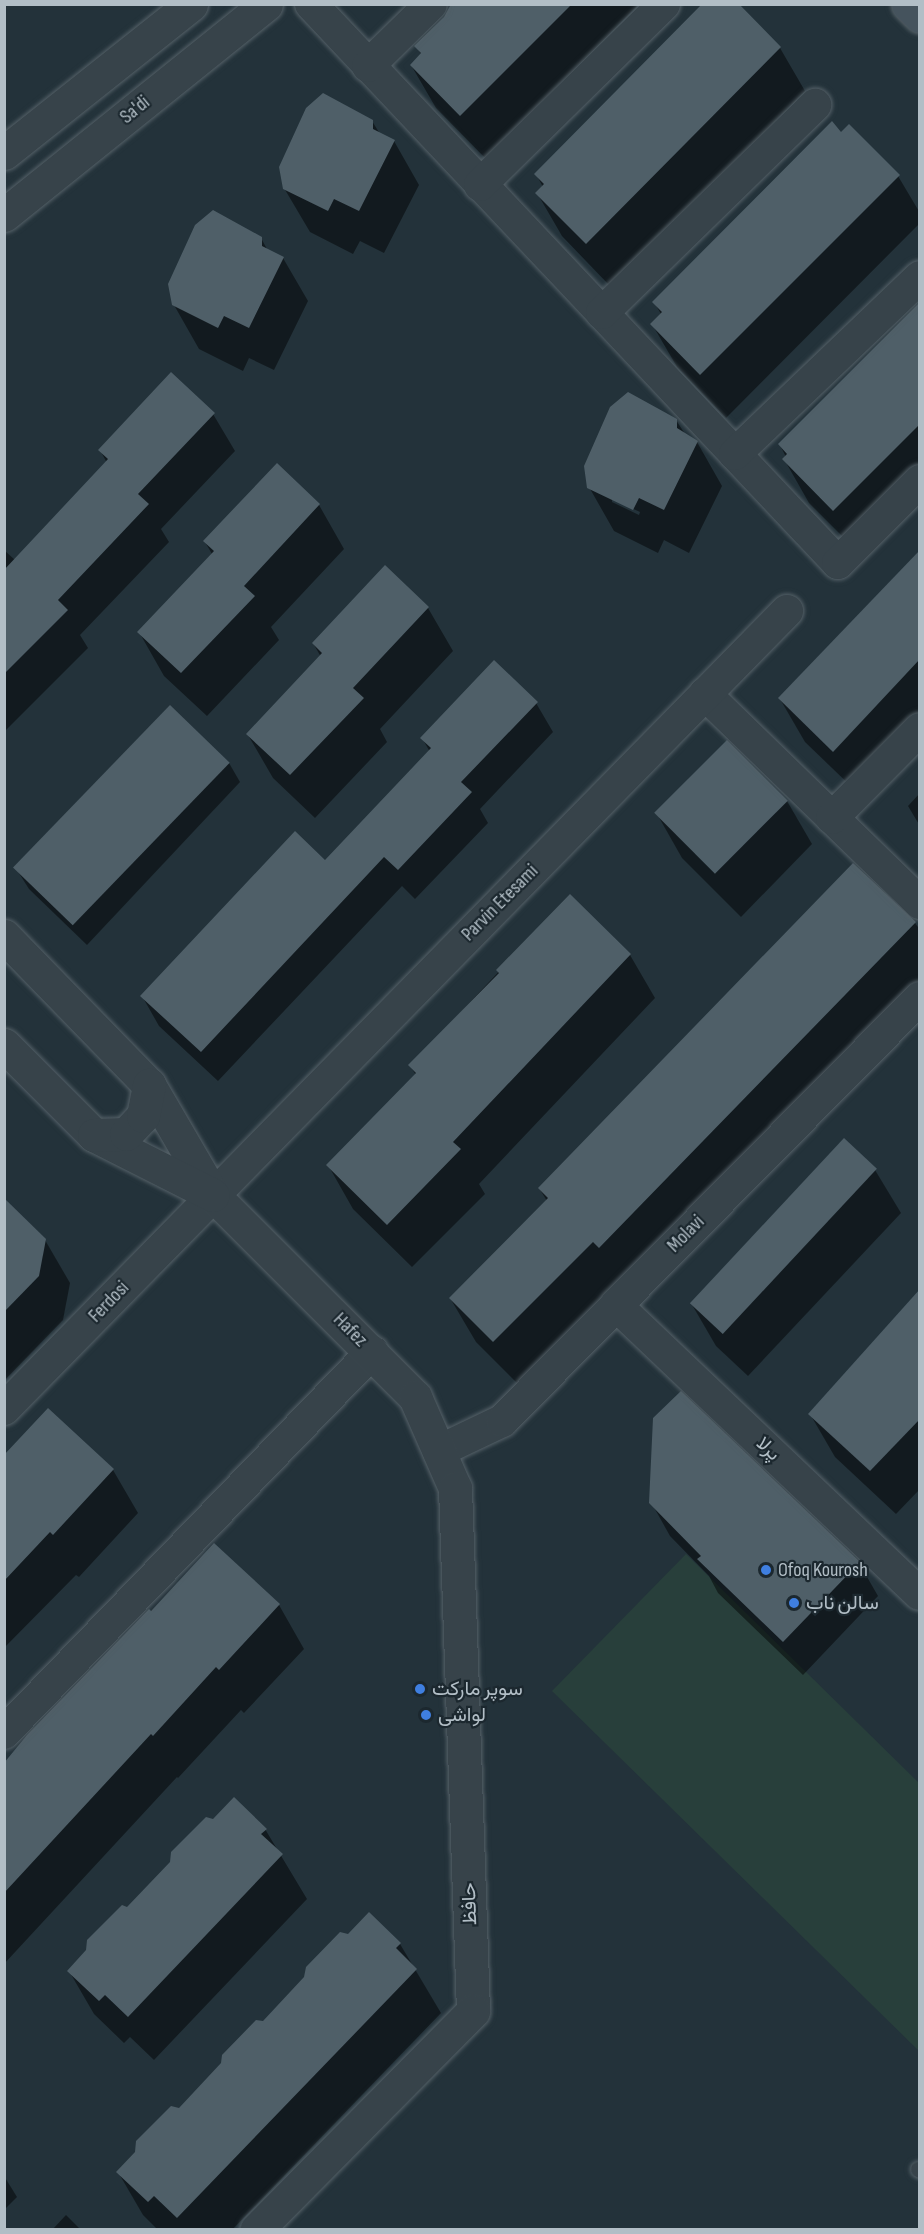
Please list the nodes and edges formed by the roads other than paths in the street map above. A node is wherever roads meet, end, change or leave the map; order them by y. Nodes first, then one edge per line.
1 (191, 4) edge
2 (266, 4) edge
3 (311, 4) edge
4 (431, 4) edge
5 (664, 4) edge
6 (908, 4) edge
7 (920, 16) edge
8 (368, 66) junction
9 (815, 105) dead end
10 (4, 153) edge
11 (480, 185) junction
12 (4, 214) edge
13 (920, 277) edge
14 (602, 313) junction
15 (735, 454) junction
16 (920, 481) edge
17 (787, 611) dead end
18 (705, 694) junction
19 (920, 729) edge
20 (832, 818) junction
21 (920, 903) edge
22 (4, 936) edge
23 (914, 1014) edge
24 (4, 1045) edge
25 (149, 1085) junction
26 (94, 1136) junction
27 (213, 1195) junction
28 (616, 1305) junction
29 (372, 1352) junction
30 (4, 1409) edge
31 (439, 1451) junction
32 (920, 1594) edge
33 (4, 1733) edge
34 (256, 2229) edge

1 - 10 street
2 - 12 street, Sa'di
3 - 8 street
4 - 8 street
5 - 11 street
6 - 7 main road
8 - 11 street
9 - 14 street
11 - 14 street
13 - 15 street
14 - 15 street
15 - 16 street
17 - 18 street, Parvin Etesami
18 - 20 street
18 - 27 street, Parvin Etesami
19 - 20 street
20 - 21 street
22 - 25 street, Hafez
23 - 28 street, Molavi
24 - 26 street, Hafez
25 - 26 street
25 - 27 street, Hafez
26 - 27 street, Hafez
27 - 29 street, Hafez
27 - 30 street, Ferdosi
28 - 31 street, Molavi
28 - 32 street, پرلا
29 - 31 street, Hafez
29 - 33 street
31 - 34 street, حافظ

